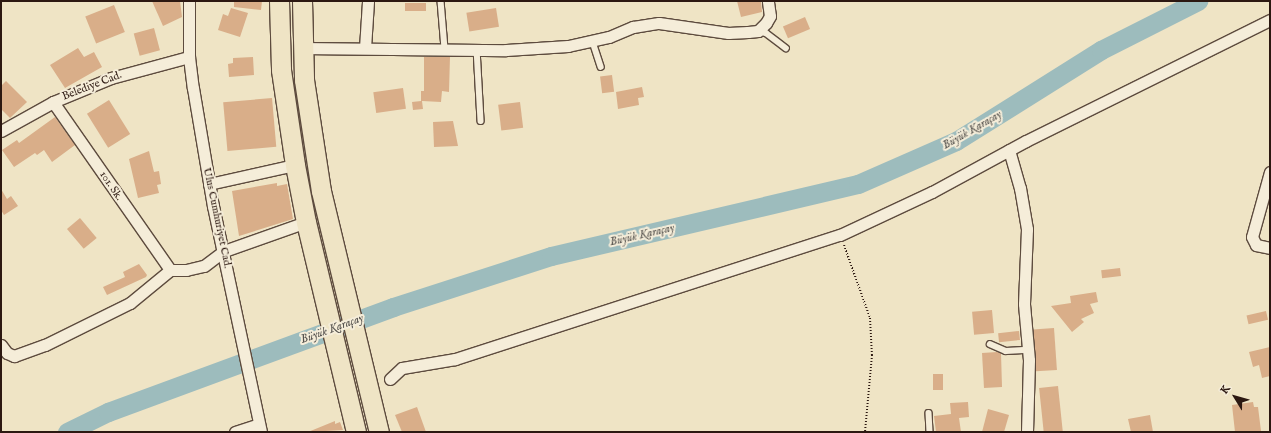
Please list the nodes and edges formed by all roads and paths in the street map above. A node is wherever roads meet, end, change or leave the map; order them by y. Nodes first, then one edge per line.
1 (189, 1) edge
2 (279, 1) edge
3 (302, 1) edge
4 (368, 1) edge
5 (441, 1) edge
6 (768, 1) edge
7 (1270, 20) edge
8 (758, 31) junction
9 (593, 42) junction
10 (301, 48) junction
11 (365, 48) junction
12 (786, 48) dead end
13 (445, 49) junction
14 (477, 49) junction
15 (189, 57) junction
16 (601, 67) dead end
17 (53, 102) junction
18 (481, 121) dead end
19 (1, 131) edge
20 (1009, 150) junction
21 (295, 165) junction
22 (1270, 172) edge
23 (209, 184) junction
24 (306, 222) junction
25 (840, 235) junction
26 (1270, 248) edge
27 (224, 251) junction
28 (170, 270) junction
29 (990, 344) dead end
30 (1029, 350) junction
31 (3, 351) edge
32 (390, 379) dead end
33 (930, 413) dead end
34 (260, 428) edge
35 (235, 432) edge
36 (356, 432) edge
37 (379, 432) edge
38 (865, 432) edge
39 (930, 432) edge
40 (1027, 432) edge

1 - 15 street, Ulus Cumhuriyet Cad.
2 - 21 highway
3 - 10 highway
4 - 11 street
5 - 13 lane
6 - 8 street
7 - 20 street
8 - 9 street
8 - 12 lane
9 - 14 street
9 - 16 lane
10 - 11 street
10 - 37 highway
11 - 13 street
13 - 14 street
14 - 18 lane
15 - 17 street, Belediye Cad.
15 - 23 street, Ulus Cumhuriyet Cad.
17 - 19 street, Belediye Cad.
17 - 28 street, 101. Sk.
20 - 25 street
20 - 30 street
21 - 23 street
21 - 24 highway
22 - 26 street
23 - 27 street, Ulus Cumhuriyet Cad.
24 - 27 street
24 - 36 highway
25 - 32 street
25 - 38 path
27 - 28 street
27 - 34 street, Ulus Cumhuriyet Cad.
28 - 31 street
29 - 30 lane
30 - 40 street
33 - 39 lane
34 - 35 street

